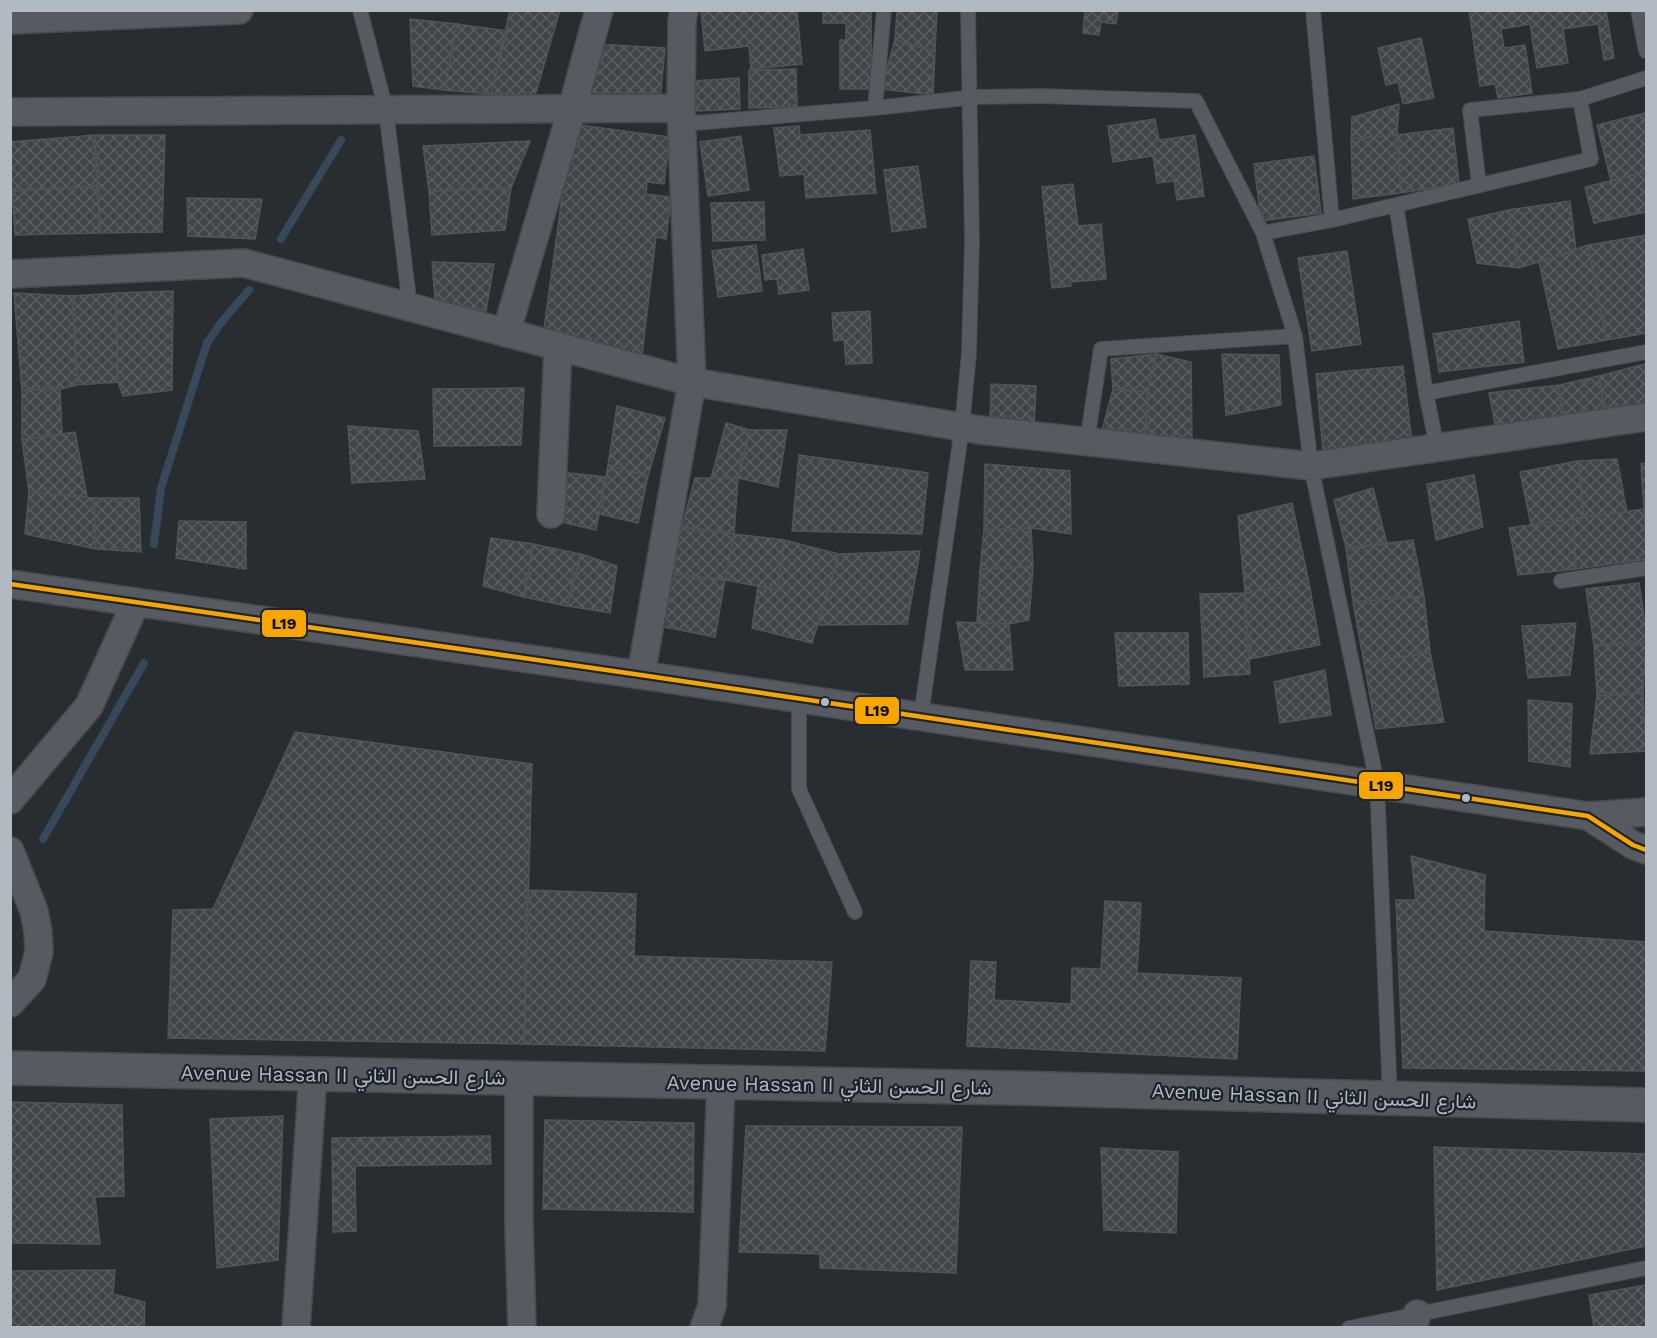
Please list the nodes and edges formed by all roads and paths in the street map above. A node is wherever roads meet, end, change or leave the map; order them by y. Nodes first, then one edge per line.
1 (360, 10) edge
2 (599, 10) edge
3 (684, 10) edge
4 (884, 10) edge
5 (968, 10) edge
6 (1313, 10) edge
7 (1638, 10) edge
8 (236, 11) edge
9 (10, 20) edge
10 (1647, 51) edge
11 (1647, 78) edge
12 (970, 98) junction
13 (1580, 99) junction
14 (875, 108) junction
15 (572, 109) junction
16 (386, 110) junction
17 (10, 112) edge
18 (681, 116) junction
19 (1479, 185) junction
20 (1396, 205) junction
21 (1332, 220) junction
22 (1263, 233) junction
23 (10, 274) edge
24 (410, 307) junction
25 (506, 333) junction
26 (1295, 336) junction
27 (558, 346) junction
28 (1647, 352) edge
29 (692, 382) junction
30 (1426, 393) junction
31 (1647, 417) edge
32 (962, 427) junction
33 (1087, 442) junction
34 (1437, 447) junction
35 (1311, 466) junction
36 (551, 514) dead end
37 (1647, 568) edge
38 (1561, 581) dead end
39 (10, 584) edge
40 (136, 602) junction
41 (641, 675) junction
42 (799, 698) junction
43 (921, 716) junction
44 (1377, 783) junction
45 (10, 800) edge
46 (1647, 812) edge
47 (1588, 816) junction
48 (1647, 850) edge
49 (10, 851) edge
50 (855, 912) dead end
51 (10, 1003) edge
52 (10, 1068) edge
53 (313, 1074) junction
54 (519, 1079) junction
55 (721, 1083) junction
56 (1390, 1098) junction
57 (1647, 1105) edge
58 (1647, 1268) edge
59 (1415, 1321) edge
60 (296, 1328) edge
61 (522, 1328) edge
62 (704, 1328) edge
63 (1349, 1328) edge

1 - 16 lane
2 - 15 street
3 - 18 street
4 - 14 lane
5 - 12 lane
6 - 21 lane
7 - 10 lane
8 - 9 street
11 - 13 lane
12 - 14 lane
12 - 22 lane
12 - 32 lane
13 - 19 lane
13 - 19 lane
14 - 18 lane
15 - 16 street
15 - 18 street
15 - 25 street
16 - 17 street
16 - 24 lane
18 - 29 street
19 - 20 lane
20 - 21 lane
20 - 30 lane
21 - 22 lane
22 - 26 lane
23 - 24 street
24 - 25 street
25 - 27 street
26 - 33 lane
26 - 35 lane
27 - 29 street
27 - 36 street
28 - 30 lane
29 - 32 street
29 - 41 street
30 - 34 lane
31 - 34 street
32 - 33 street
32 - 43 lane
33 - 35 street
34 - 35 street
35 - 44 lane
37 - 38 lane
39 - 40 street
40 - 41 street
40 - 45 street
41 - 42 street
42 - 43 street
42 - 50 lane
43 - 44 street
44 - 47 street
44 - 56 lane
46 - 47 street
47 - 48 street
49 - 51 street
52 - 53 street, Avenue Hassan II شارع الحسن الثاني
53 - 54 street, Avenue Hassan II شارع الحسن الثاني
53 - 60 street
54 - 55 street, Avenue Hassan II شارع الحسن الثاني
54 - 61 street
55 - 56 street, Avenue Hassan II شارع الحسن الثاني
55 - 62 street
56 - 57 street, Avenue Hassan II شارع الحسن الثاني
58 - 59 lane
59 - 63 lane

